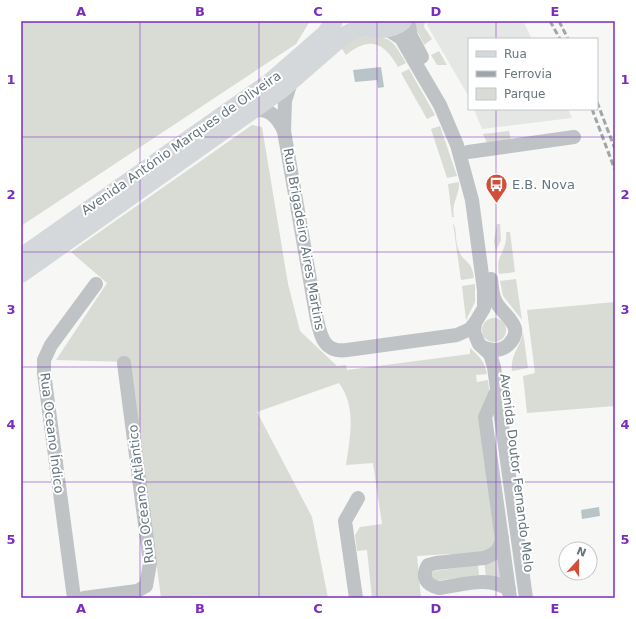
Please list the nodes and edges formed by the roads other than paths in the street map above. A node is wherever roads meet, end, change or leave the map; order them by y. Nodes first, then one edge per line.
1 (334, 21) edge
2 (403, 21) edge
3 (408, 21) edge
4 (363, 24) edge
5 (387, 29) junction
6 (291, 82) junction
7 (261, 103) junction
8 (284, 131) junction
9 (574, 137) dead end
10 (468, 152) junction
11 (21, 257) edge
12 (21, 274) edge
13 (96, 284) dead end
14 (505, 313) junction
15 (478, 319) junction
16 (457, 335) junction
17 (482, 346) junction
18 (504, 348) junction
19 (124, 363) dead end
20 (497, 390) junction
21 (358, 498) dead end
22 (502, 537) junction
23 (510, 594) edge
24 (74, 598) edge
25 (84, 598) edge
26 (356, 598) edge
27 (526, 598) edge
28 (534, 598) edge

1 - 7 main road, Avenida António Marques de Oliveira
2 - 5 main road
3 - 10 street
4 - 5 main road
4 - 6 main road
5 - 15 street, Avenida Doutor Fernando Melo
6 - 7 main road
6 - 8 street, Rua Brigadeiro Aires Martins
7 - 8 street, Rua Brigadeiro Aires Martins
7 - 11 main road, Avenida António Marques de Oliveira
7 - 12 main road, Avenida António Marques de Oliveira
8 - 16 street, Rua Brigadeiro Aires Martins
9 - 10 street
10 - 14 street
13 - 24 street, Rua Oceano Índico
14 - 15 street
14 - 18 street
15 - 16 street
15 - 17 street, Avenida Doutor Fernando Melo
16 - 17 street
17 - 18 street
17 - 20 street, Avenida Doutor Fernando Melo
18 - 28 street, Avenida Doutor Fernando Melo
19 - 25 street, Rua Oceano Atlântico
20 - 22 street, Avenida Doutor Fernando Melo
20 - 27 street, Avenida Doutor Fernando Melo
21 - 26 street
22 - 23 street, Avenida Doutor Fernando Melo
22 - 23 street

